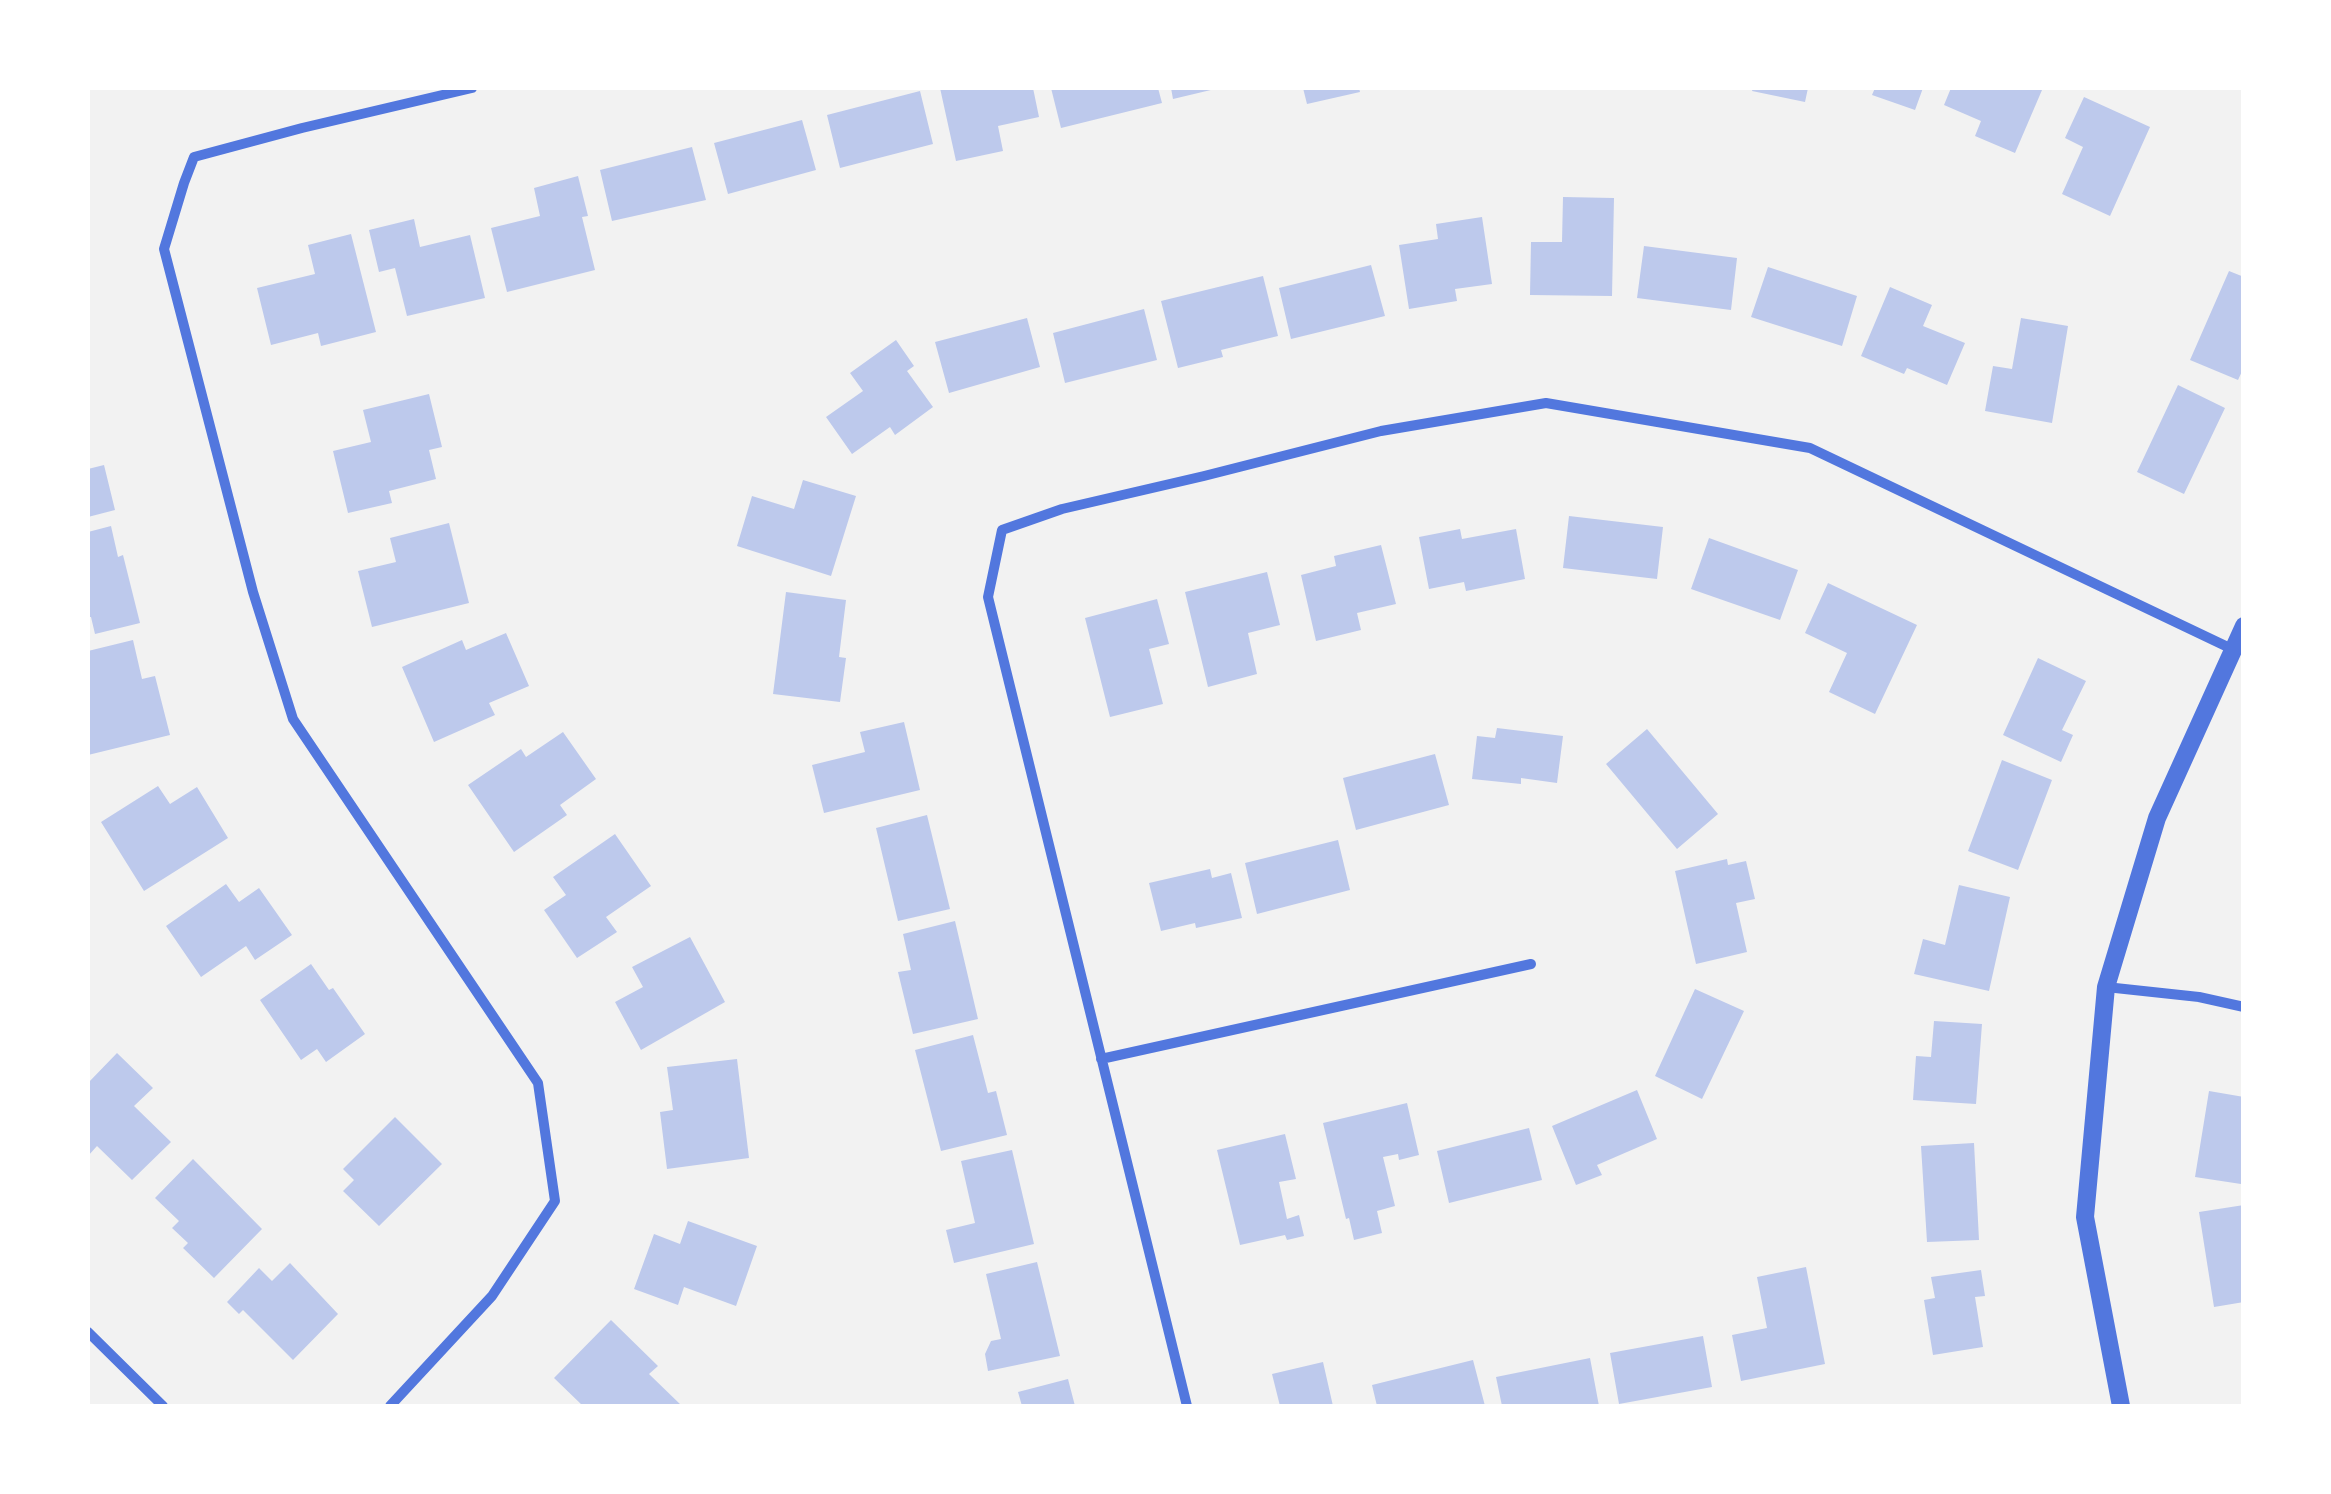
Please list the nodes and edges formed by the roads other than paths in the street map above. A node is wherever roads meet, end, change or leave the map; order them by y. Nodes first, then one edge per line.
1 (472, 88) edge
2 (2244, 626) edge
3 (2232, 649) junction
4 (1531, 964) dead end
5 (2106, 987) junction
6 (2244, 1006) edge
7 (1101, 1059) junction
8 (88, 1332) edge
9 (163, 1406) edge
10 (390, 1406) edge
11 (1186, 1406) edge
12 (2121, 1406) edge

1 - 10 street
2 - 3 street
3 - 5 street
3 - 7 street
4 - 7 street
5 - 6 street
5 - 12 street
7 - 11 street
8 - 9 street

